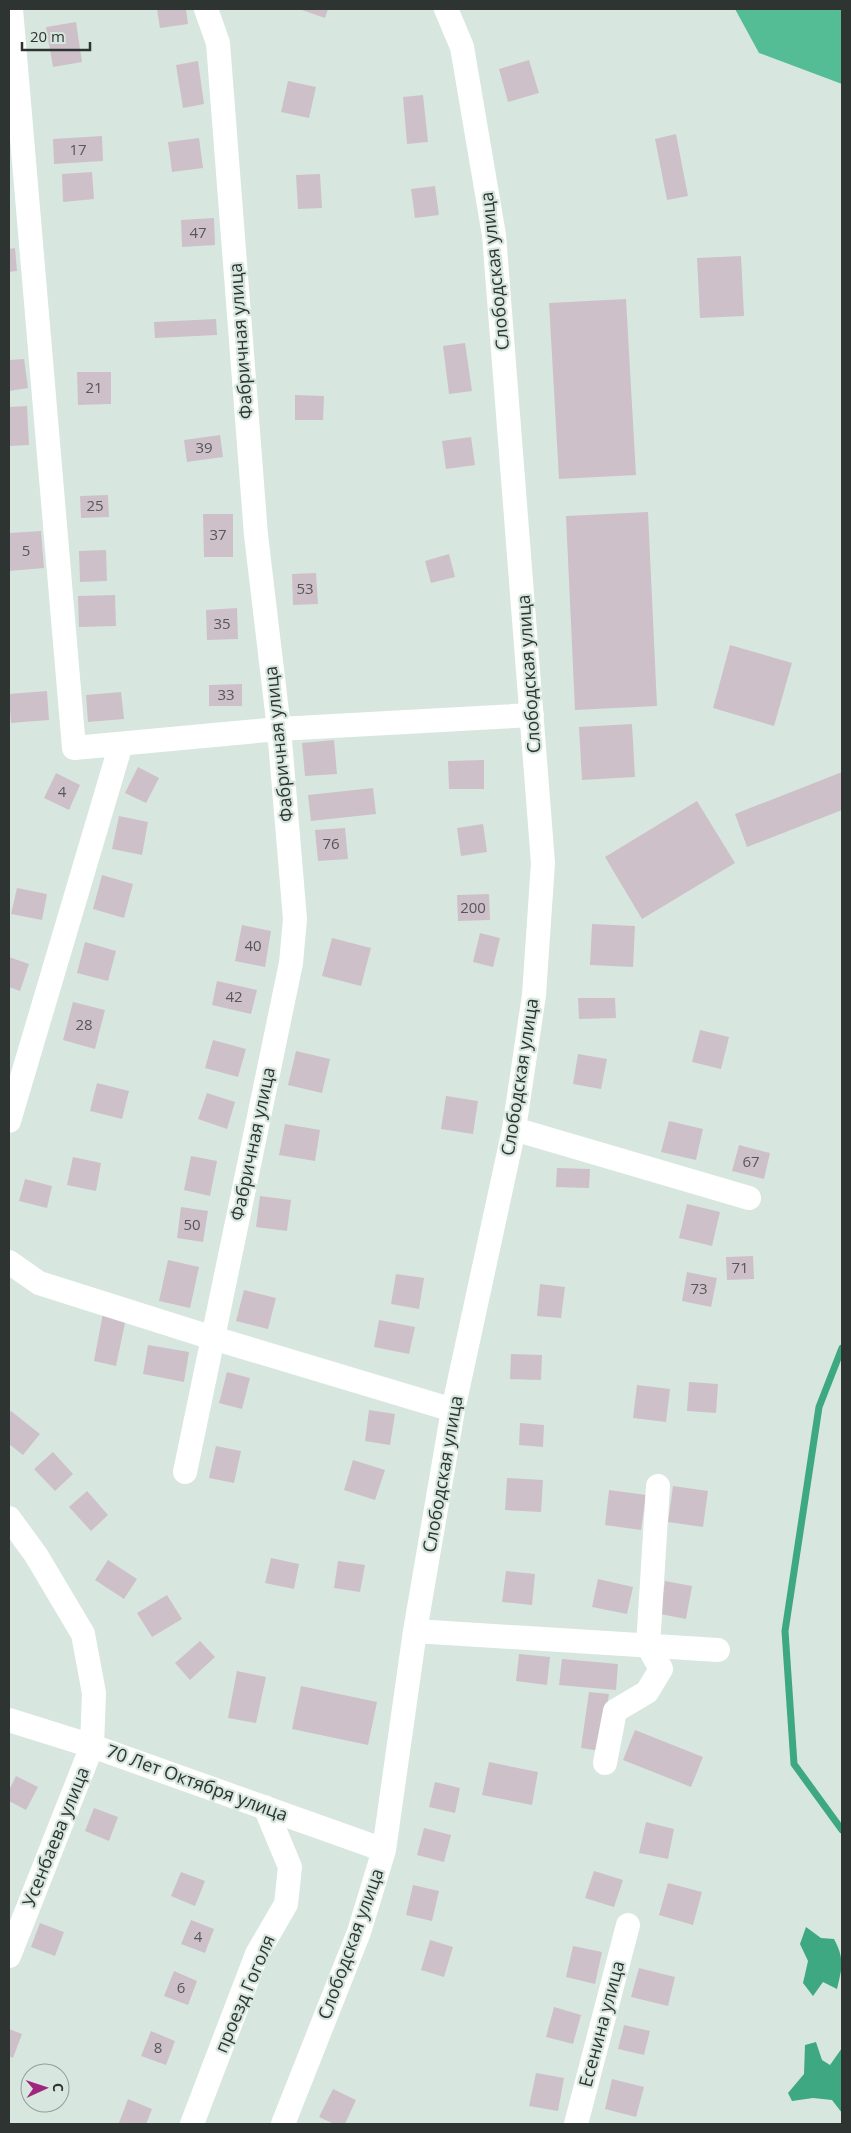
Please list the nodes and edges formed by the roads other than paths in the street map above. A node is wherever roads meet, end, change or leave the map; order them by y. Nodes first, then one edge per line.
1 (10, 9) edge
2 (206, 9) edge
3 (446, 9) edge
4 (532, 715) junction
5 (279, 729) junction
6 (121, 744) junction
7 (9, 1121) edge
8 (514, 1129) junction
9 (749, 1198) dead end
10 (9, 1262) edge
11 (213, 1338) junction
12 (453, 1410) junction
13 (185, 1472) dead end
14 (658, 1486) dead end
15 (9, 1518) edge
16 (415, 1632) junction
17 (648, 1646) junction
18 (718, 1650) dead end
19 (9, 1720) edge
20 (92, 1746) junction
21 (604, 1762) dead end
22 (264, 1807) junction
23 (384, 1850) junction
24 (628, 1925) dead end
25 (9, 1956) edge
26 (192, 2124) edge
27 (283, 2124) edge
28 (576, 2124) edge

1 - 6 street
2 - 5 street, Фабричная улица
3 - 4 street, Слободская улица
4 - 5 street
4 - 8 street, Слободская улица
5 - 6 street
5 - 11 street, Фабричная улица
6 - 7 street
8 - 9 street
8 - 12 street, Слободская улица
10 - 11 street
11 - 12 street
11 - 13 street, Фабричная улица
12 - 16 street, Слободская улица
14 - 17 street
15 - 20 street, Усенбаева улица
16 - 17 street
16 - 23 street, Слободская улица
17 - 18 street
17 - 21 street
19 - 20 street, 70 Лет Октября улица
20 - 22 street, 70 Лет Октября улица
20 - 25 street, Усенбаева улица
22 - 23 street, 70 Лет Октября улица
22 - 26 street, проезд Гоголя
23 - 27 street, Слободская улица
24 - 28 street, Есенина улица

